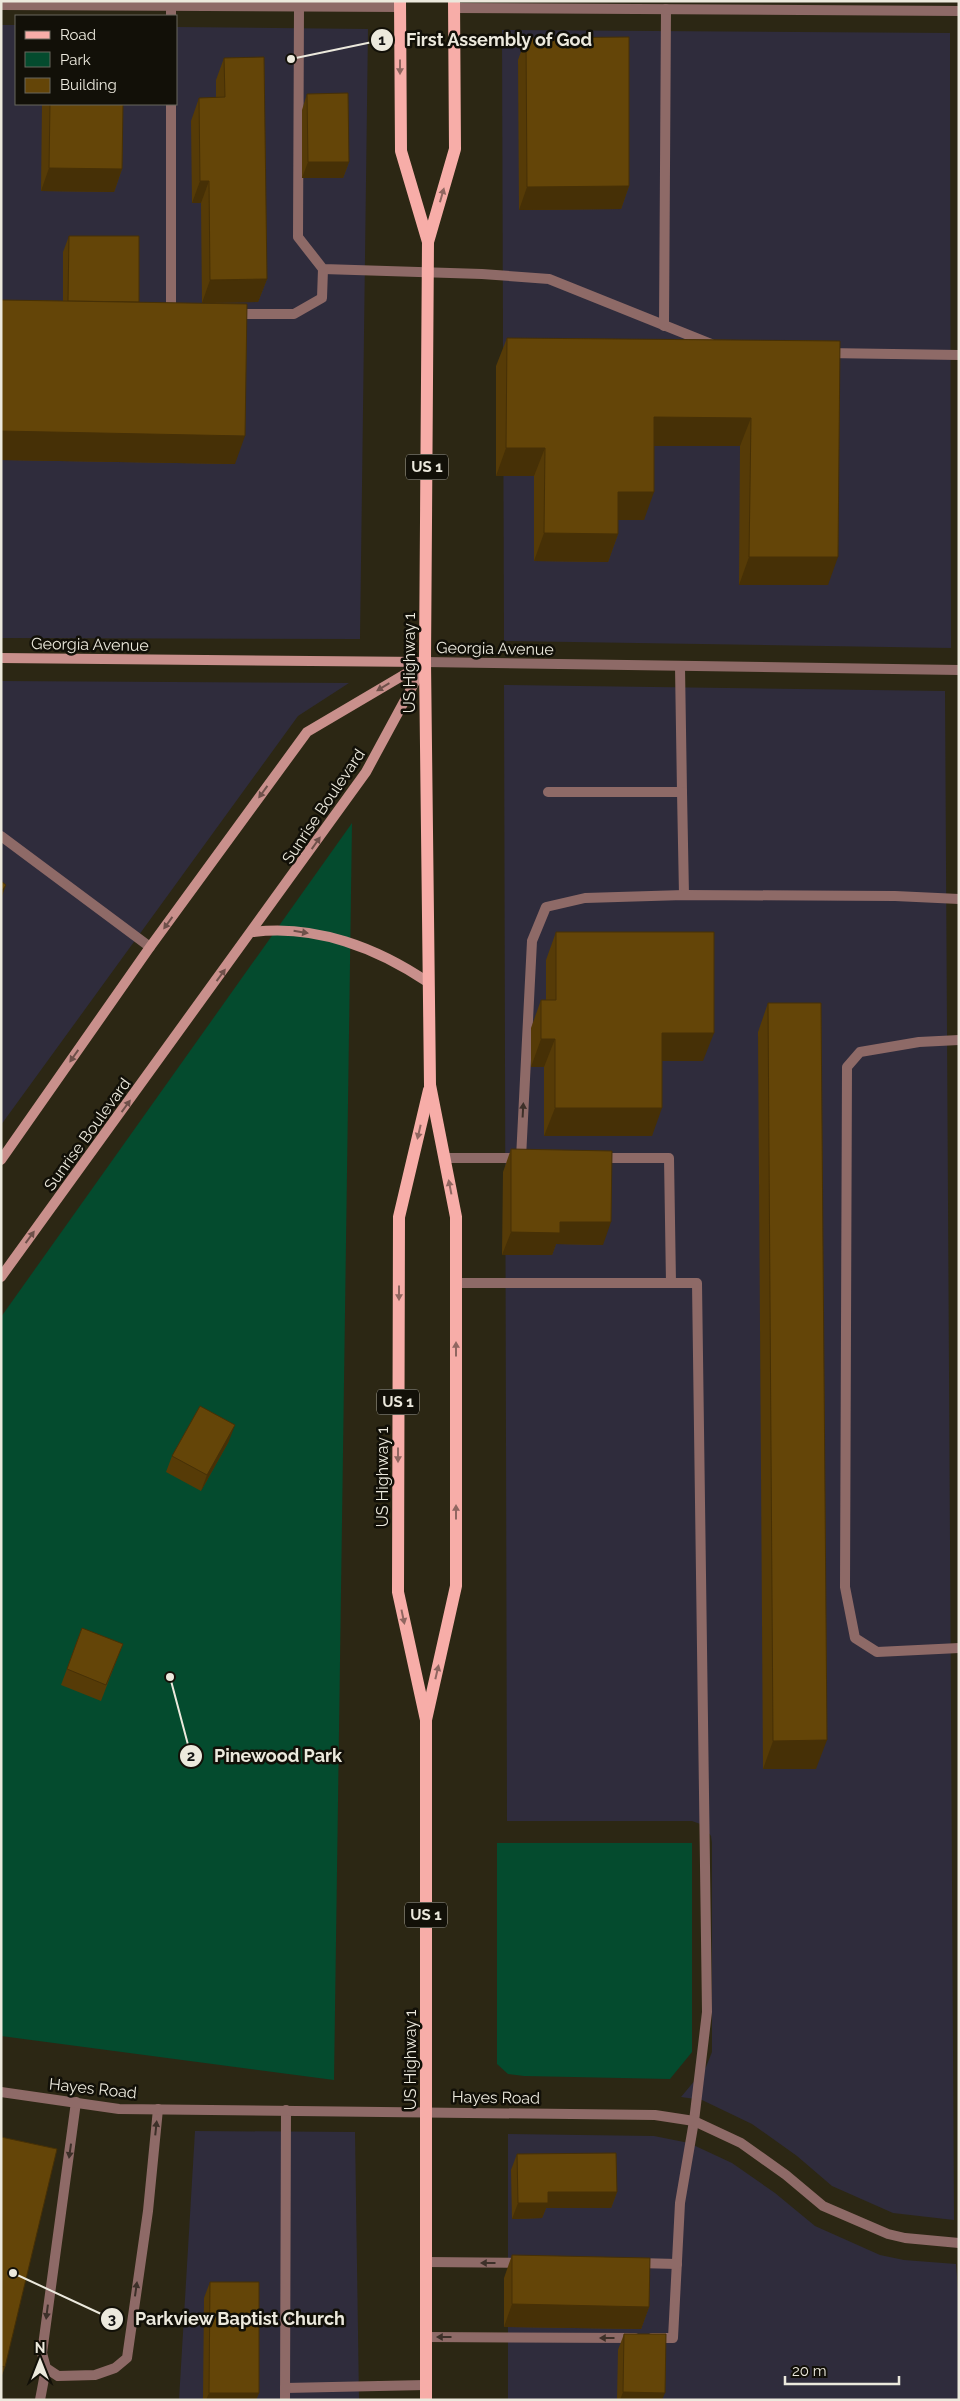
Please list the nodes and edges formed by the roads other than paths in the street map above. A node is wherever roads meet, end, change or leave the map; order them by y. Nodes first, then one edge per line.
1 (400, 4) edge
2 (454, 4) edge
3 (1, 5) edge
4 (299, 7) junction
5 (666, 9) junction
6 (171, 11) edge
7 (959, 11) edge
8 (171, 105) edge
9 (428, 242) junction
10 (323, 269) junction
11 (429, 272) junction
12 (180, 313) edge
13 (228, 314) edge
14 (664, 326) junction
15 (724, 349) edge
16 (812, 353) edge
17 (959, 354) edge
18 (1, 658) edge
19 (425, 662) junction
20 (680, 667) junction
21 (959, 670) edge
22 (548, 792) dead end
23 (682, 792) junction
24 (1, 836) edge
25 (684, 895) junction
26 (959, 900) edge
27 (253, 932) junction
28 (150, 948) junction
29 (429, 983) junction
30 (959, 1040) edge
31 (430, 1085) junction
32 (444, 1158) junction
33 (590, 1158) edge
34 (1, 1160) edge
35 (1, 1277) edge
36 (456, 1283) junction
37 (671, 1283) junction
38 (959, 1648) edge
39 (426, 1720) junction
40 (1, 2092) edge
41 (76, 2102) junction
42 (158, 2109) junction
43 (286, 2110) junction
44 (426, 2111) junction
45 (694, 2121) junction
46 (959, 2243) edge
47 (426, 2262) junction
48 (538, 2263) edge
49 (627, 2263) edge
50 (676, 2264) junction
51 (426, 2337) junction
52 (46, 2368) junction
53 (426, 2385) junction
54 (285, 2388) junction
55 (40, 2400) edge
56 (285, 2400) edge
57 (426, 2400) edge

1 - 4 street
1 -> 9 main road, US Highway 1 / US 1
2 - 5 street
9 -> 2 main road, US Highway 1 / US 1
3 - 6 street
4 - 6 street
4 - 10 street
5 - 7 street
5 - 14 street
8 - 12 street
9 - 11 main road, US Highway 1 / US 1
10 - 11 street
10 - 13 street
11 - 14 street
11 - 19 main road, US Highway 1 / US 1
14 - 15 street
16 - 17 street
18 - 19 main road, Georgia Avenue
19 - 20 street, Georgia Avenue
27 -> 19 main road, Sunrise Boulevard
19 -> 28 main road
19 - 29 main road, US Highway 1 / US 1
20 - 21 street, Georgia Avenue
20 - 23 street
22 - 23 street
23 - 25 street
24 - 28 street
25 - 26 street
32 -> 25 street
27 -> 29 main road
35 -> 27 main road, Sunrise Boulevard
28 -> 34 main road
29 - 31 main road, US Highway 1 / US 1
30 - 38 street
31 - 32 main road, US Highway 1 / US 1
31 -> 39 main road, US Highway 1 / US 1
36 -> 32 main road, US Highway 1 / US 1
33 - 37 street
36 - 37 street
39 -> 36 main road, US Highway 1 / US 1
37 - 45 street
39 - 44 main road, US Highway 1 / US 1
40 - 41 street, Hayes Road
41 - 42 street, Hayes Road
41 -> 52 street
42 - 43 street, Hayes Road
52 -> 42 street
43 - 44 street, Hayes Road
43 - 54 street
44 - 45 street, Hayes Road
44 - 47 main road, US Highway 1 / US 1
45 - 46 street, Hayes Road
45 - 50 street
48 -> 47 street
47 - 51 main road, US Highway 1 / US 1
49 - 50 street
50 -> 51 street
51 - 53 main road, US Highway 1 / US 1
52 - 55 street
53 - 54 street
53 - 57 main road, US Highway 1 / US 1
54 - 56 street

